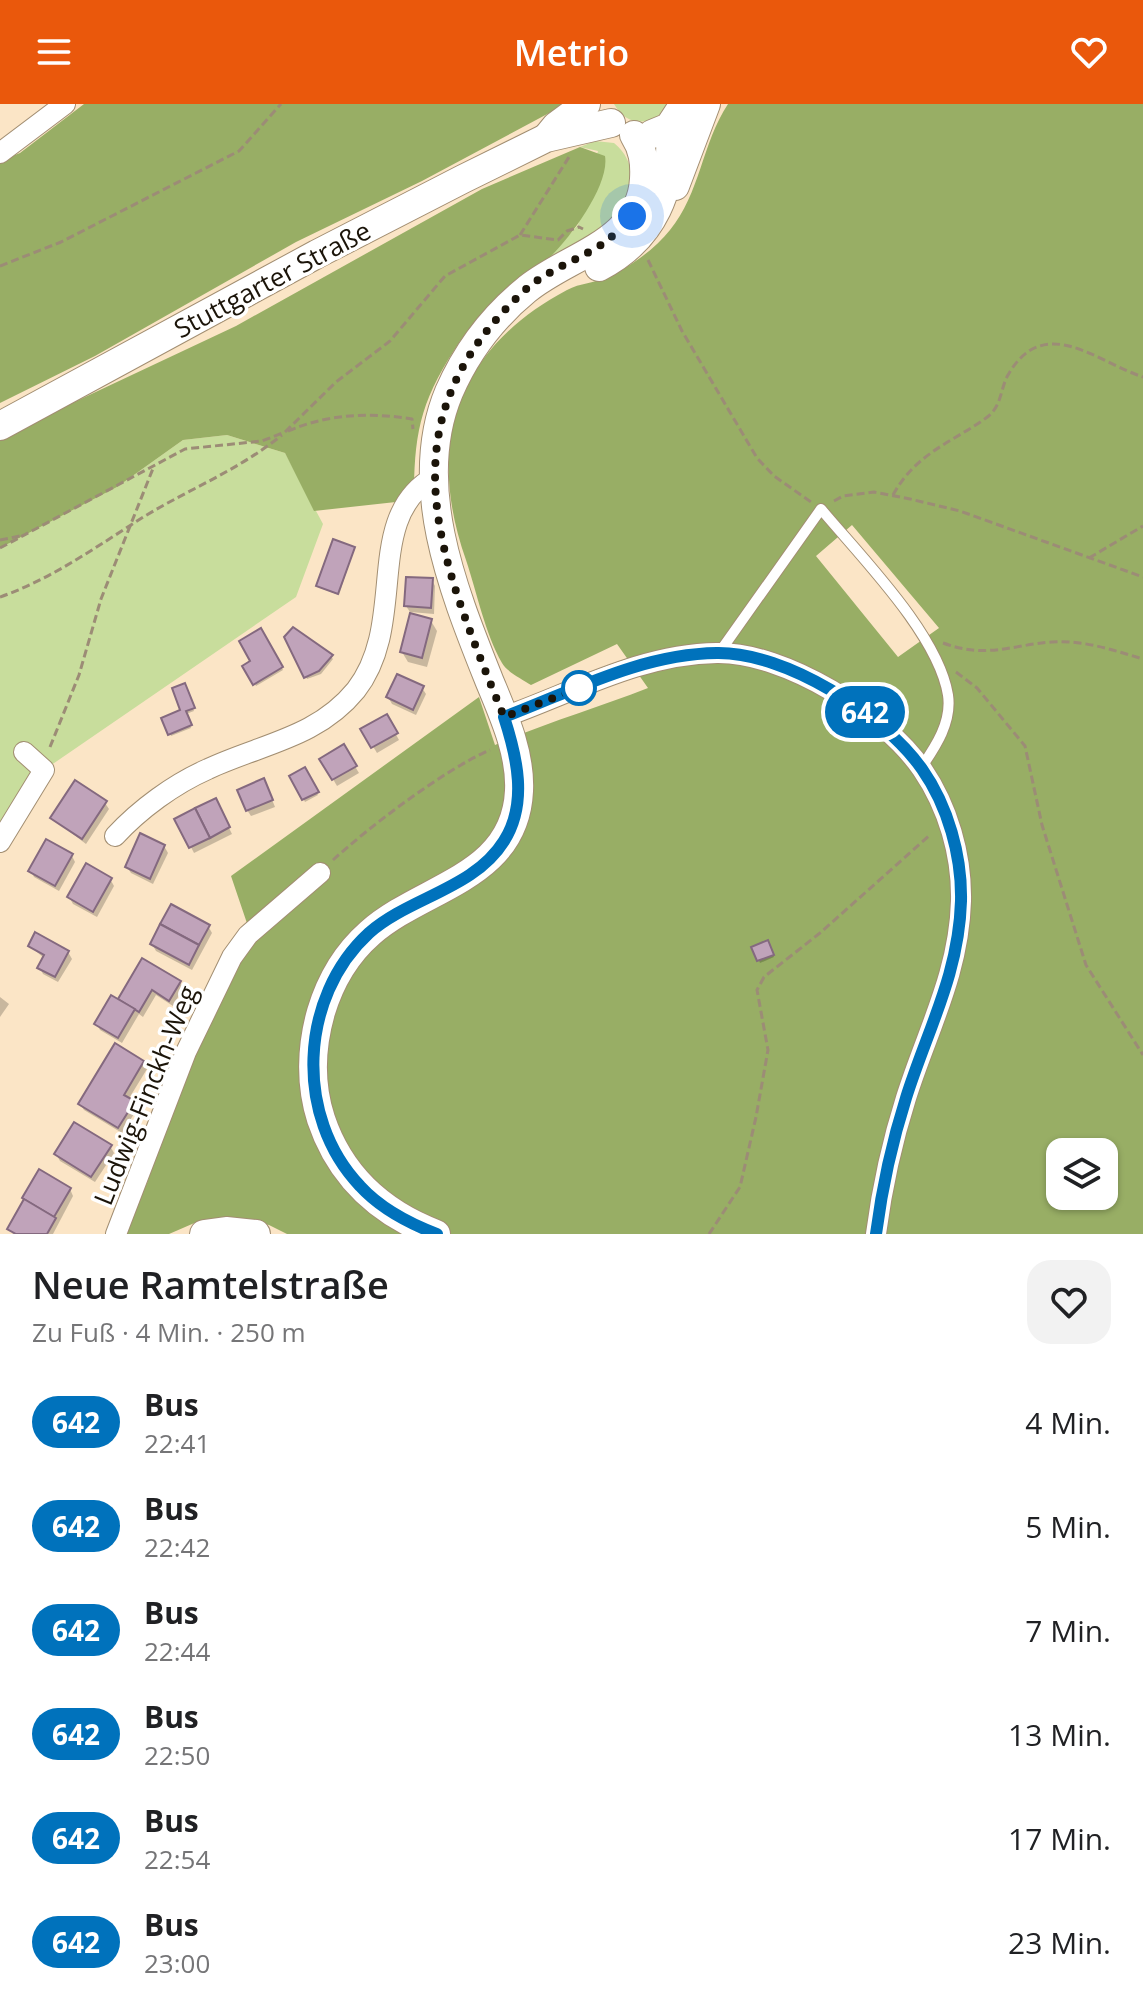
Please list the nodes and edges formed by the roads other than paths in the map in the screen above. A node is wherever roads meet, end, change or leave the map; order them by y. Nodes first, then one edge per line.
1 (65, 104) edge
2 (586, 104) edge
3 (684, 104) edge
4 (706, 104) edge
5 (615, 120) edge
6 (669, 127) junction
7 (546, 138) junction
8 (0, 153) edge
9 (660, 205) junction
10 (504, 312) junction
11 (0, 426) edge
12 (434, 477) junction
13 (719, 653) junction
14 (508, 729) junction
15 (24, 752) dead end
16 (921, 768) junction
17 (115, 836) dead end
18 (0, 842) edge
19 (320, 873) road end
20 (116, 1234) edge
21 (204, 1234) edge
22 (256, 1234) edge
23 (436, 1234) edge
24 (876, 1234) edge

1 - 8 street
2 - 7 main road, Stuttgarter Straße
3 - 6 main road
4 - 9 main road
5 - 6 main road, Stuttgarter Straße
5 - 7 main road, Stuttgarter Straße
5 - 10 main road
6 - 9 main road
7 - 11 main road, Stuttgarter Straße
9 - 10 main road
10 - 12 main road
12 - 14 main road
12 - 17 street
13 - 14 street
13 - 16 street
13 - 16 lane
14 - 23 main road
15 - 18 street
16 - 24 street
19 - 20 street, Ludwig-Finckh-Weg
21 - 22 main road

